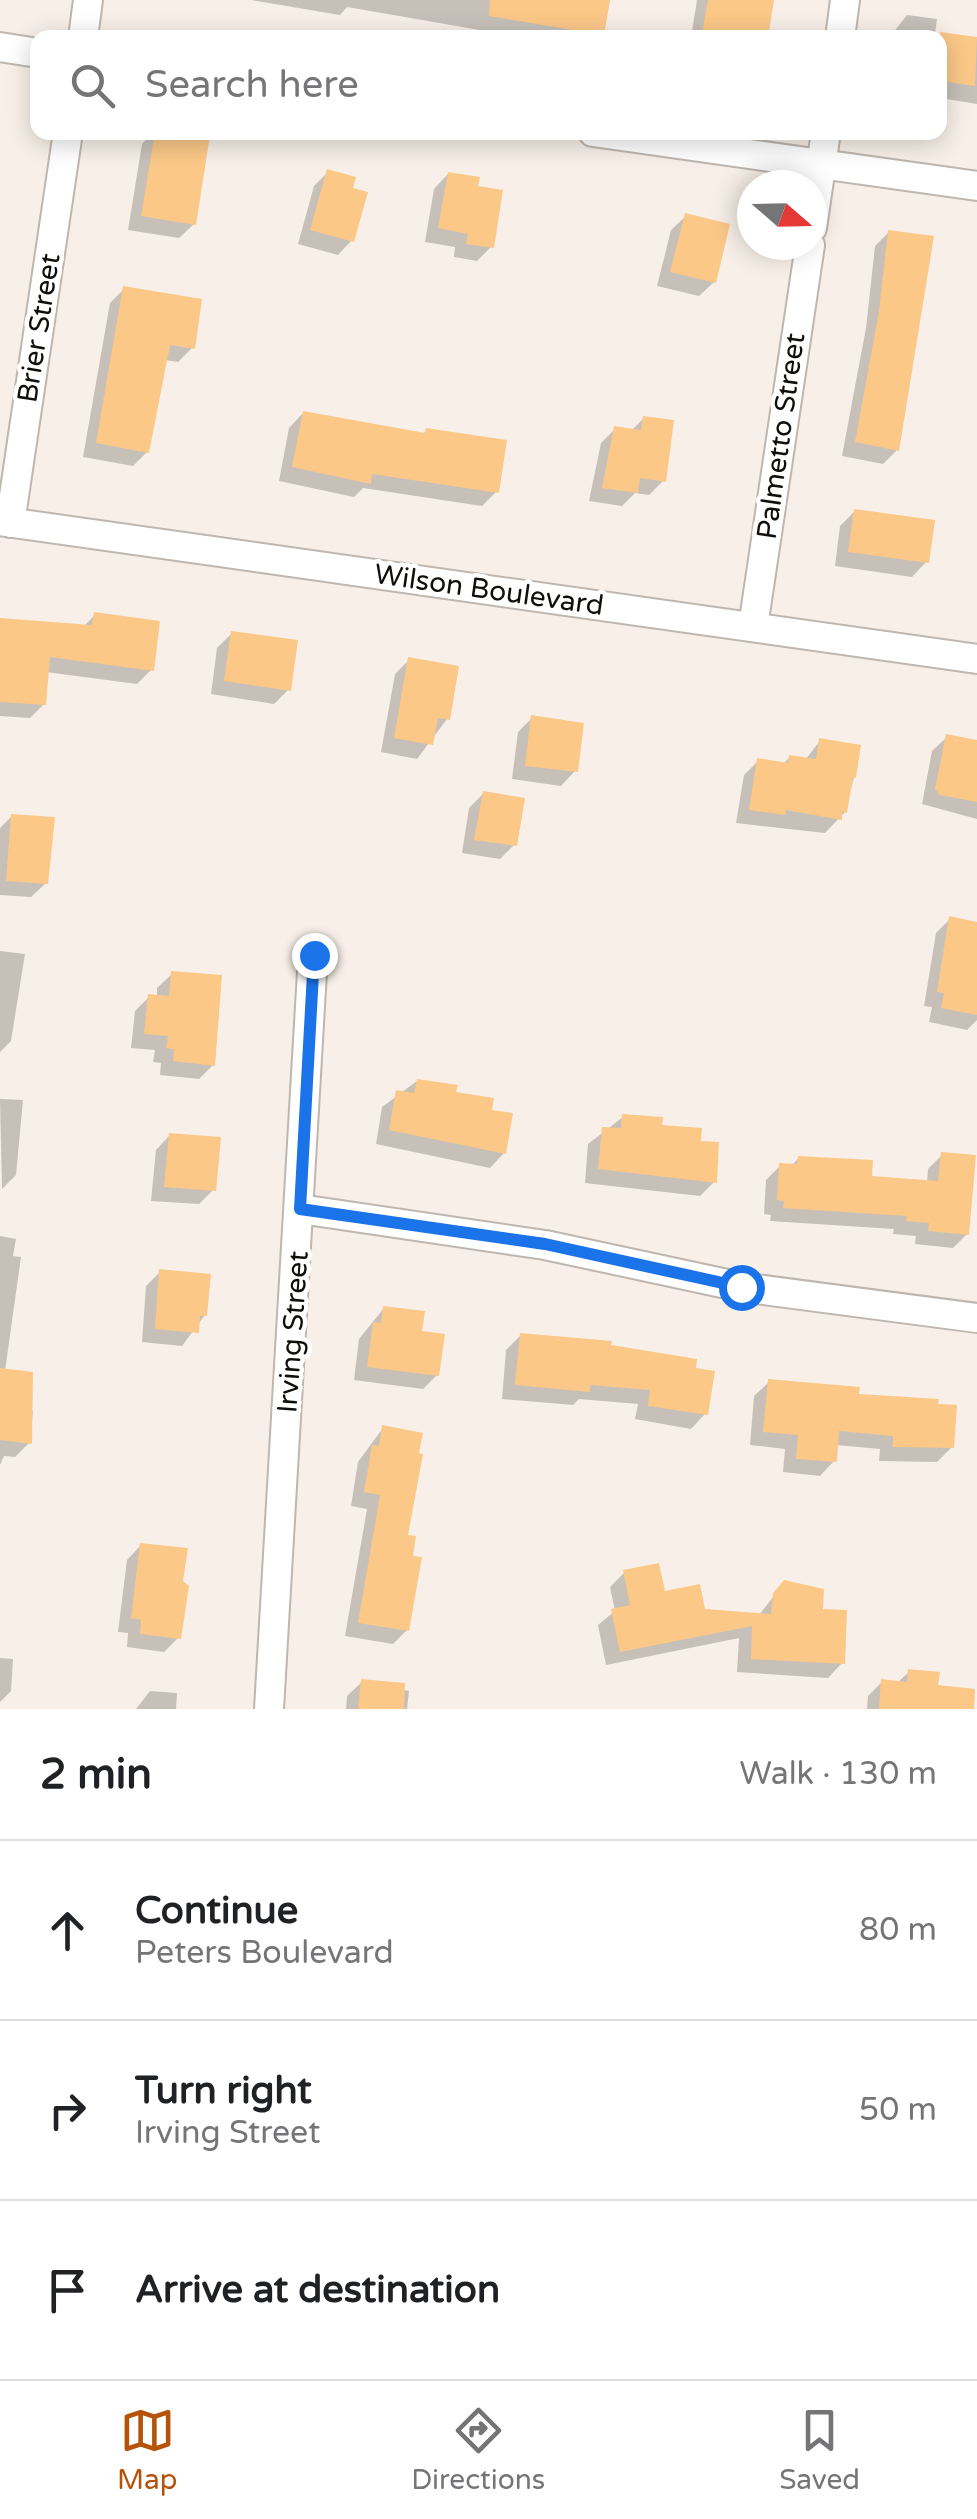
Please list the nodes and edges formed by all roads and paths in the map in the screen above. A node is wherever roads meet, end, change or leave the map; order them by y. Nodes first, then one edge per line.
1 (88, 0) edge
2 (845, 0) edge
3 (83, 30) edge
4 (841, 30) edge
5 (0, 48) edge
6 (30, 52) edge
7 (67, 140) edge
8 (649, 140) edge
9 (825, 140) edge
10 (822, 165) junction
11 (821, 170) edge
12 (977, 186) edge
13 (808, 260) edge
14 (5, 522) edge
15 (753, 627) junction
16 (977, 659) edge
17 (314, 955) dead end
18 (300, 1209) junction
19 (977, 1318) edge
20 (269, 1709) edge

1 - 3 street
2 - 4 street
5 - 6 street
7 - 14 street, Brier Street
8 - 10 street
9 - 10 street
10 - 11 street
10 - 12 street
13 - 15 street, Palmetto Street
14 - 15 street, Wilson Boulevard
15 - 16 street, Wilson Boulevard
17 - 18 street, Irving Street
18 - 19 street
18 - 20 street, Irving Street

